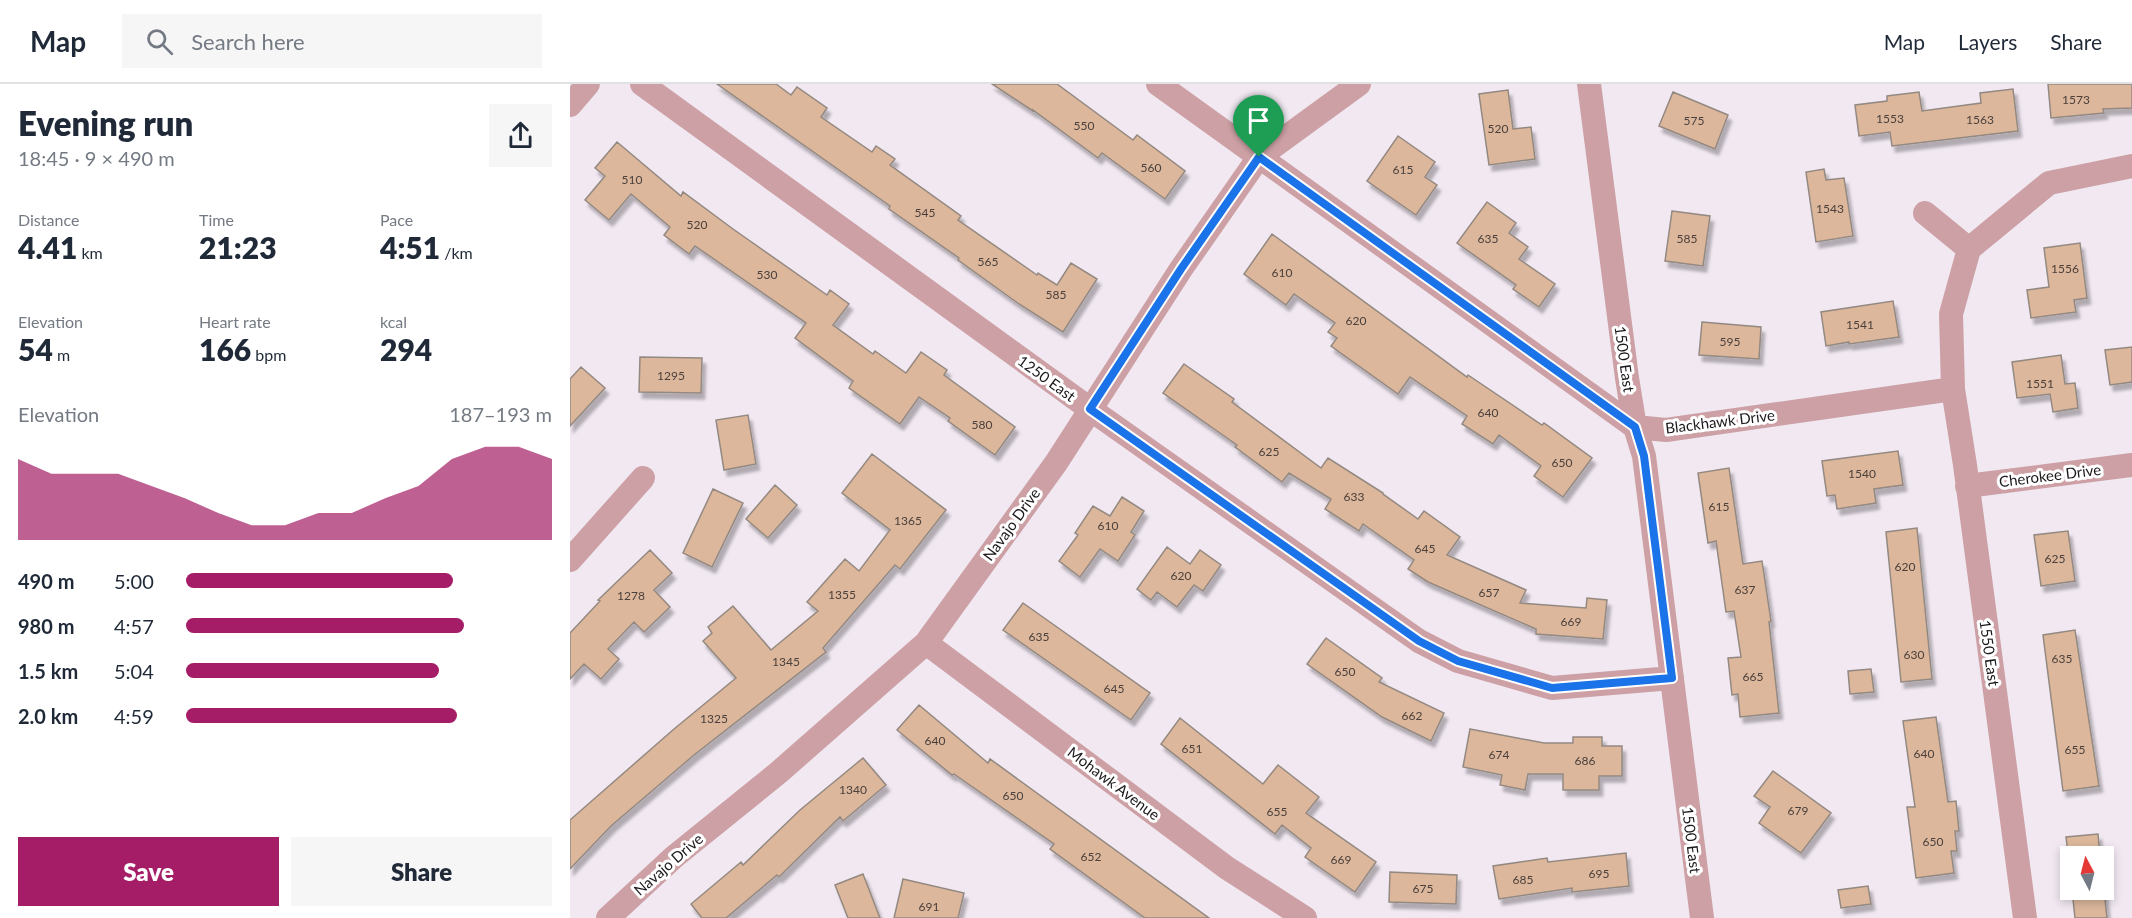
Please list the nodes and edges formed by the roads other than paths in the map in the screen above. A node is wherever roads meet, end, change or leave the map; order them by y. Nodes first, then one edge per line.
1 (588, 84) edge
2 (642, 84) edge
3 (1158, 84) edge
4 (1359, 84) edge
5 (1589, 84) edge
6 (570, 105) edge
7 (1259, 157) junction
8 (2132, 166) edge
9 (1925, 213) dead end
10 (1969, 249) junction
11 (1953, 389) junction
12 (1090, 409) junction
13 (1635, 427) junction
14 (2132, 465) edge
15 (643, 478) dead end
16 (1967, 486) junction
17 (570, 560) edge
18 (926, 643) junction
19 (1672, 678) junction
20 (608, 918) edge
21 (1305, 918) edge
22 (1701, 918) edge
23 (2025, 918) edge

1 - 6 street
2 - 12 street, 1250 East
3 - 7 street
4 - 7 street, Navajo Drive
5 - 13 street, 1500 East
7 - 12 street, Navajo Drive
7 - 13 street
8 - 10 street
9 - 10 street
10 - 11 street
11 - 13 street, Blackhawk Drive
11 - 16 street, 1550 East
12 - 18 street, Navajo Drive
12 - 19 street, 1250 East
13 - 19 street, 1500 East
14 - 16 street, Cherokee Drive
15 - 17 street
16 - 23 street, 1550 East
18 - 20 street, Navajo Drive
18 - 21 street, Mohawk Avenue
19 - 22 street, 1500 East

